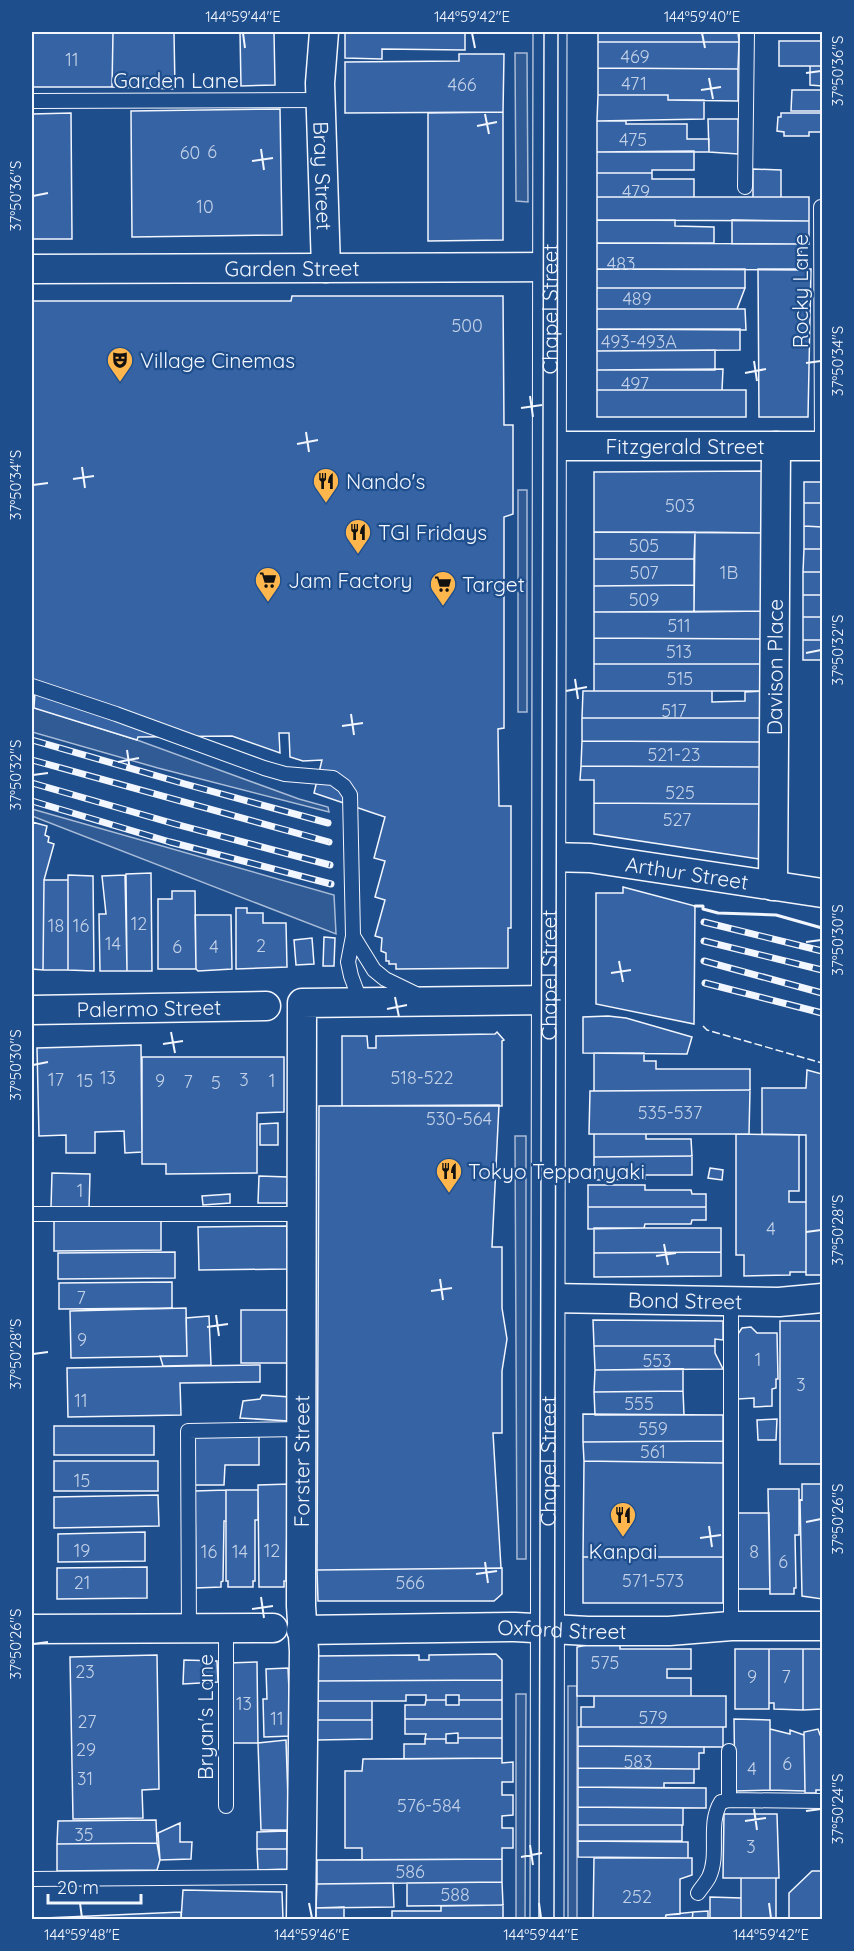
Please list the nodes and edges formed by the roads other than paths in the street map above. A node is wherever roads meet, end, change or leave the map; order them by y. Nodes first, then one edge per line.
1 (311, 32) edge
2 (324, 32) edge
3 (550, 32) edge
4 (747, 32) edge
5 (320, 92) junction
6 (32, 101) edge
7 (745, 187) dead end
8 (821, 207) dead end
9 (550, 267) junction
10 (326, 268) junction
11 (32, 269) edge
12 (549, 446) junction
13 (776, 446) junction
14 (822, 446) edge
15 (32, 687) edge
16 (548, 857) junction
17 (773, 886) junction
18 (822, 893) edge
19 (353, 936) junction
20 (549, 1000) junction
21 (431, 1001) junction
22 (361, 1003) junction
23 (266, 1006) dead end
24 (32, 1010) edge
25 (32, 1214) edge
26 (301, 1214) junction
27 (549, 1298) junction
28 (822, 1298) edge
29 (731, 1301) junction
30 (302, 1429) junction
31 (731, 1626) junction
32 (822, 1626) edge
33 (273, 1628) dead end
34 (32, 1629) edge
35 (189, 1629) junction
36 (226, 1629) junction
37 (547, 1629) junction
38 (301, 1630) junction
39 (729, 1750) dead end
40 (729, 1800) junction
41 (822, 1801) edge
42 (226, 1806) dead end
43 (301, 1877) junction
44 (32, 1879) edge
45 (698, 1893) dead end
46 (301, 1920) edge
47 (547, 1920) edge

1 - 5 street, Bray Street
2 - 5 street, Bray Street
3 - 9 street, Chapel Street
4 - 7 lane
5 - 6 lane, Garden Lane
5 - 10 street, Bray Street
8 - 14 lane, Rocky Lane
9 - 10 street, Garden Street
9 - 12 street, Chapel Street
10 - 11 street, Garden Street
12 - 13 street, Fitzgerald Street
12 - 16 street, Chapel Street
13 - 14 street, Fitzgerald Street
13 - 17 street, Davison Place
15 - 19 lane
16 - 17 street, Arthur Street
16 - 20 street, Chapel Street
17 - 18 street, Arthur Street
19 - 21 lane
19 - 22 lane
20 - 21 street
20 - 27 street, Chapel Street
21 - 22 street
22 - 26 street, Forster Street
23 - 24 street, Palermo Street
25 - 26 lane
26 - 30 street, Forster Street
27 - 29 street, Bond Street
27 - 37 street, Chapel Street
28 - 29 street, Bond Street
29 - 31 lane
30 - 35 lane
30 - 38 street, Forster Street
31 - 32 street, Oxford Street
31 - 37 street, Oxford Street
33 - 36 street
34 - 35 street
35 - 36 street
36 - 42 lane, Bryan's Lane
37 - 38 street, Oxford Street
37 - 47 street, Chapel Street
38 - 43 street, Forster Street
39 - 40 lane
40 - 41 lane
40 - 45 lane
43 - 44 lane
43 - 46 street, Forster Street

